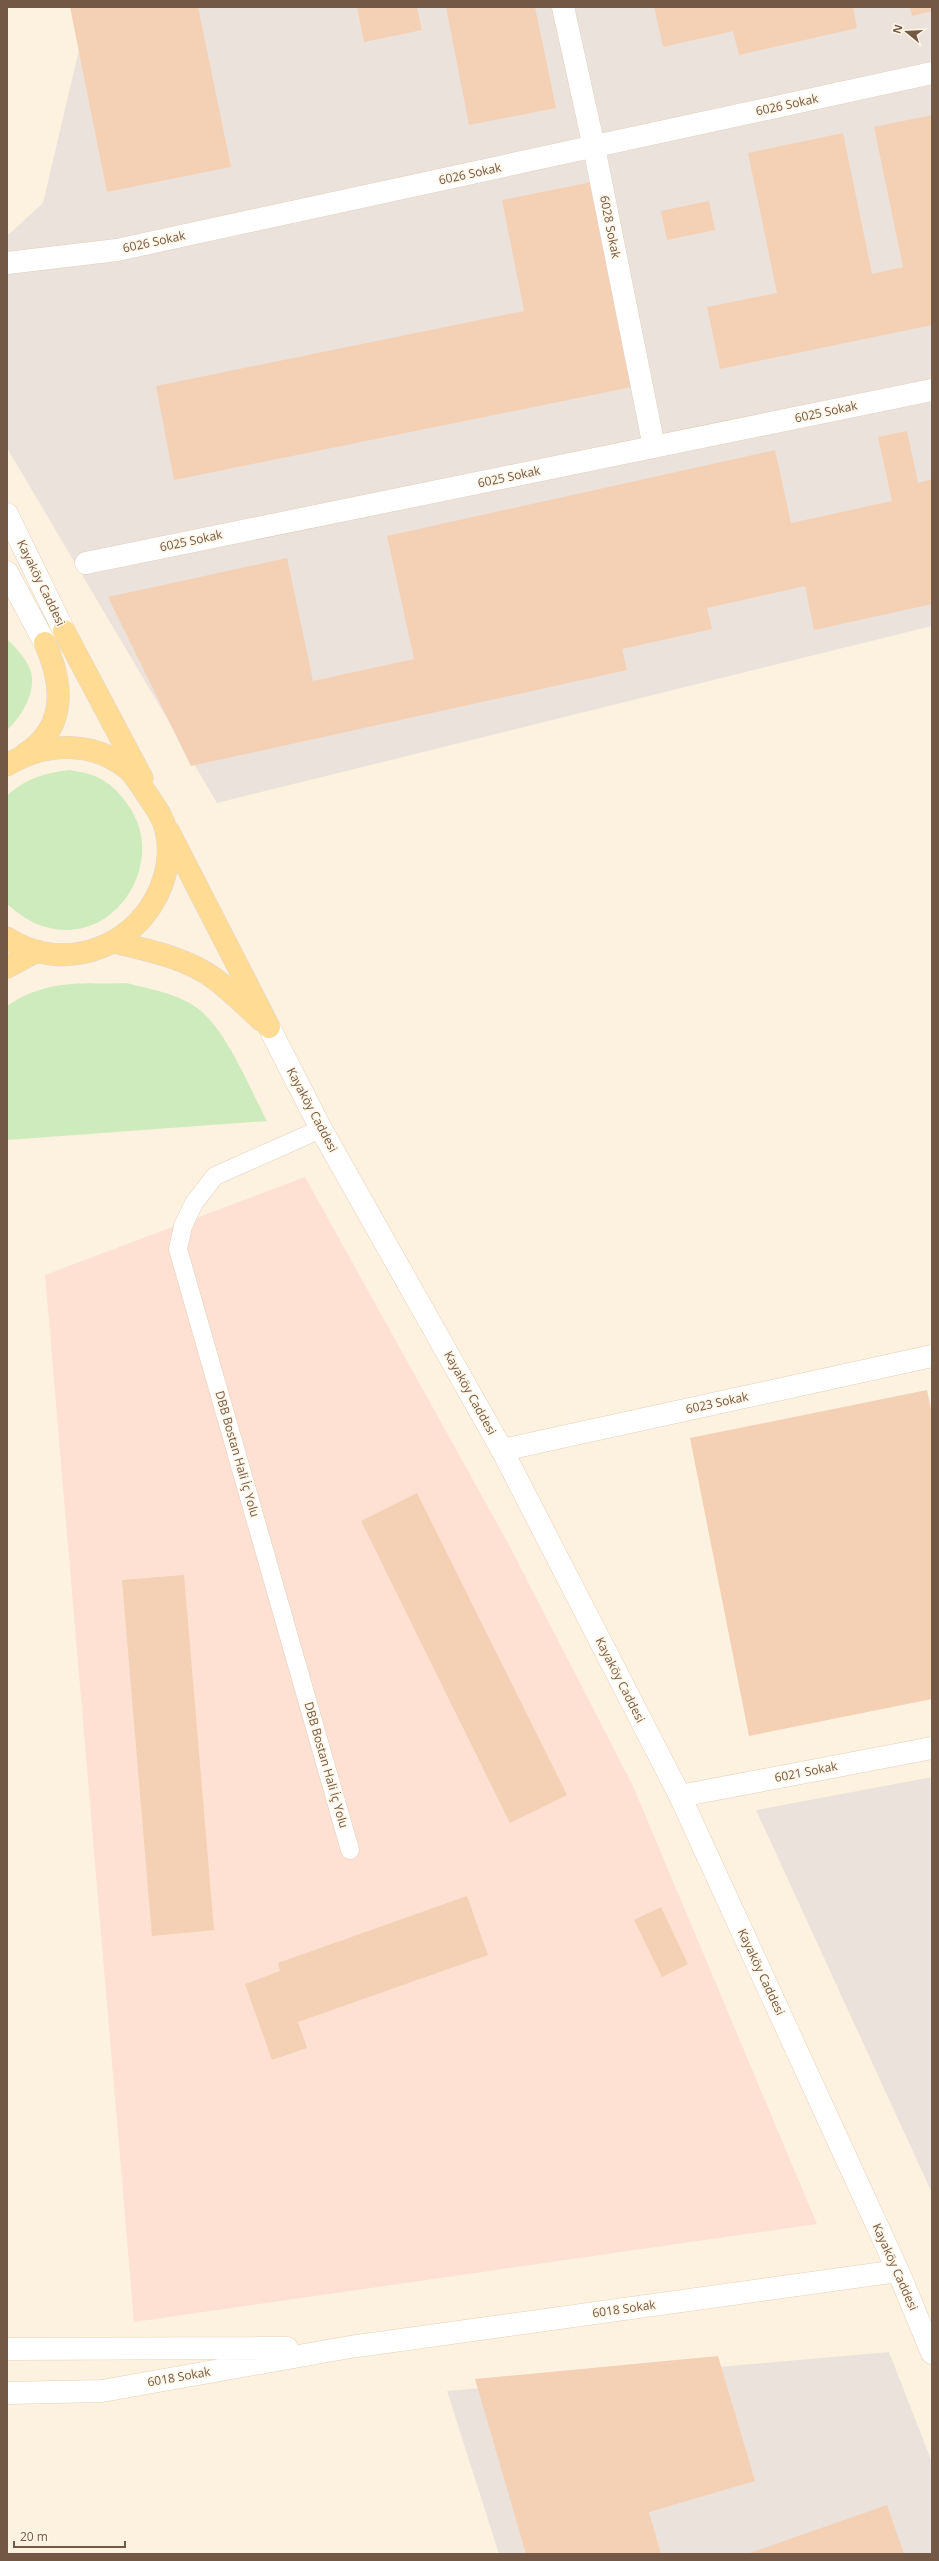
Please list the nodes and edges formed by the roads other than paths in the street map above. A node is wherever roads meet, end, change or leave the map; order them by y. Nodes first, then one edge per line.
1 (563, 7) edge
2 (932, 73) edge
3 (594, 147) junction
4 (7, 263) edge
5 (932, 390) edge
6 (654, 447) junction
7 (7, 514) edge
8 (86, 563) dead end
9 (7, 572) edge
10 (64, 631) joint
11 (45, 643) joint
12 (17, 757) edge
13 (7, 765) edge
14 (158, 810) junction
15 (7, 938) edge
16 (114, 942) junction
17 (37, 951) junction
18 (7, 967) edge
19 (269, 1027) junction
20 (321, 1128) junction
21 (932, 1356) edge
22 (502, 1450) junction
23 (932, 1748) edge
24 (680, 1796) junction
25 (350, 1850) dead end
26 (898, 2271) junction
27 (350, 2347) junction
28 (7, 2349) edge
29 (932, 2353) edge
30 (7, 2393) edge

1 - 3 street, 6028 Sokak
2 - 3 street, 6026 Sokak
3 - 4 street, 6026 Sokak
3 - 6 street, 6028 Sokak
5 - 6 street, 6025 Sokak
6 - 8 street, 6025 Sokak
7 - 10 street, Kayaköy Caddesi
9 - 11 street, Kayaköy Caddesi
10 - 14 main road
11 - 12 main road
12 - 13 main road
12 - 14 main road
14 - 16 main road
14 - 19 main road
15 - 17 main road
16 - 17 main road
16 - 19 main road
17 - 18 main road
19 - 20 street, Kayaköy Caddesi
20 - 22 street, Kayaköy Caddesi
20 - 25 lane, DBB Bostan Hali İç Yolu
21 - 22 street, 6023 Sokak
22 - 24 street, Kayaköy Caddesi
23 - 24 street, 6021 Sokak
24 - 26 street, Kayaköy Caddesi
26 - 27 street, 6018 Sokak
26 - 29 street, Kayaköy Caddesi
27 - 28 street, 6018 Sokak
27 - 30 street, 6018 Sokak

